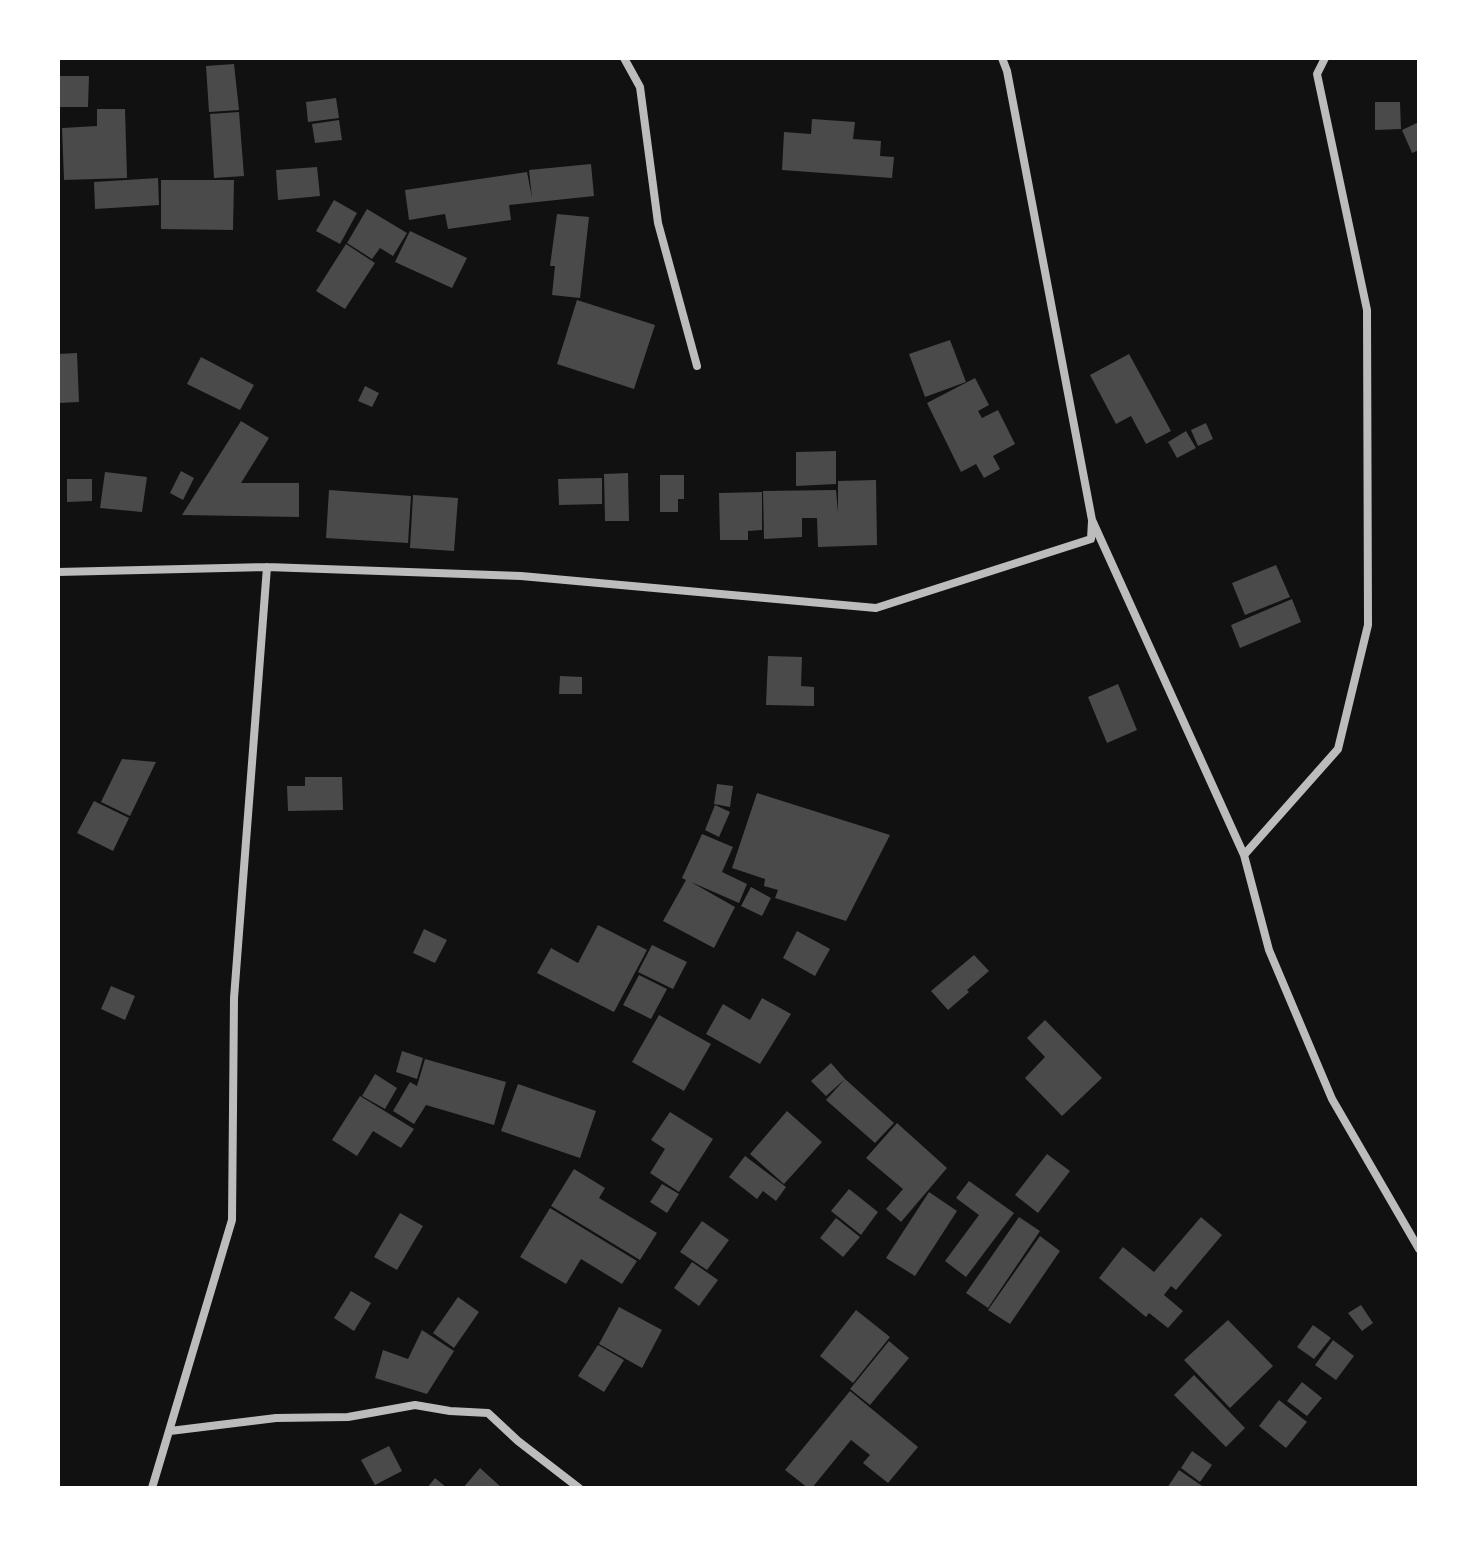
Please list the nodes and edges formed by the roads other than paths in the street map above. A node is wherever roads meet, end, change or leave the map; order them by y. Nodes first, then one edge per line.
1 (624, 58) edge
2 (1002, 58) edge
3 (1325, 58) edge
4 (697, 366) dead end
5 (1092, 520) junction
6 (267, 567) junction
7 (58, 572) edge
8 (1244, 855) junction
9 (1419, 1249) edge
10 (170, 1431) junction
11 (152, 1488) edge
12 (579, 1488) edge

1 - 4 street
2 - 5 street
3 - 8 street
5 - 6 street
5 - 8 street
6 - 7 street
6 - 10 street
8 - 9 street
10 - 11 street
10 - 12 street

